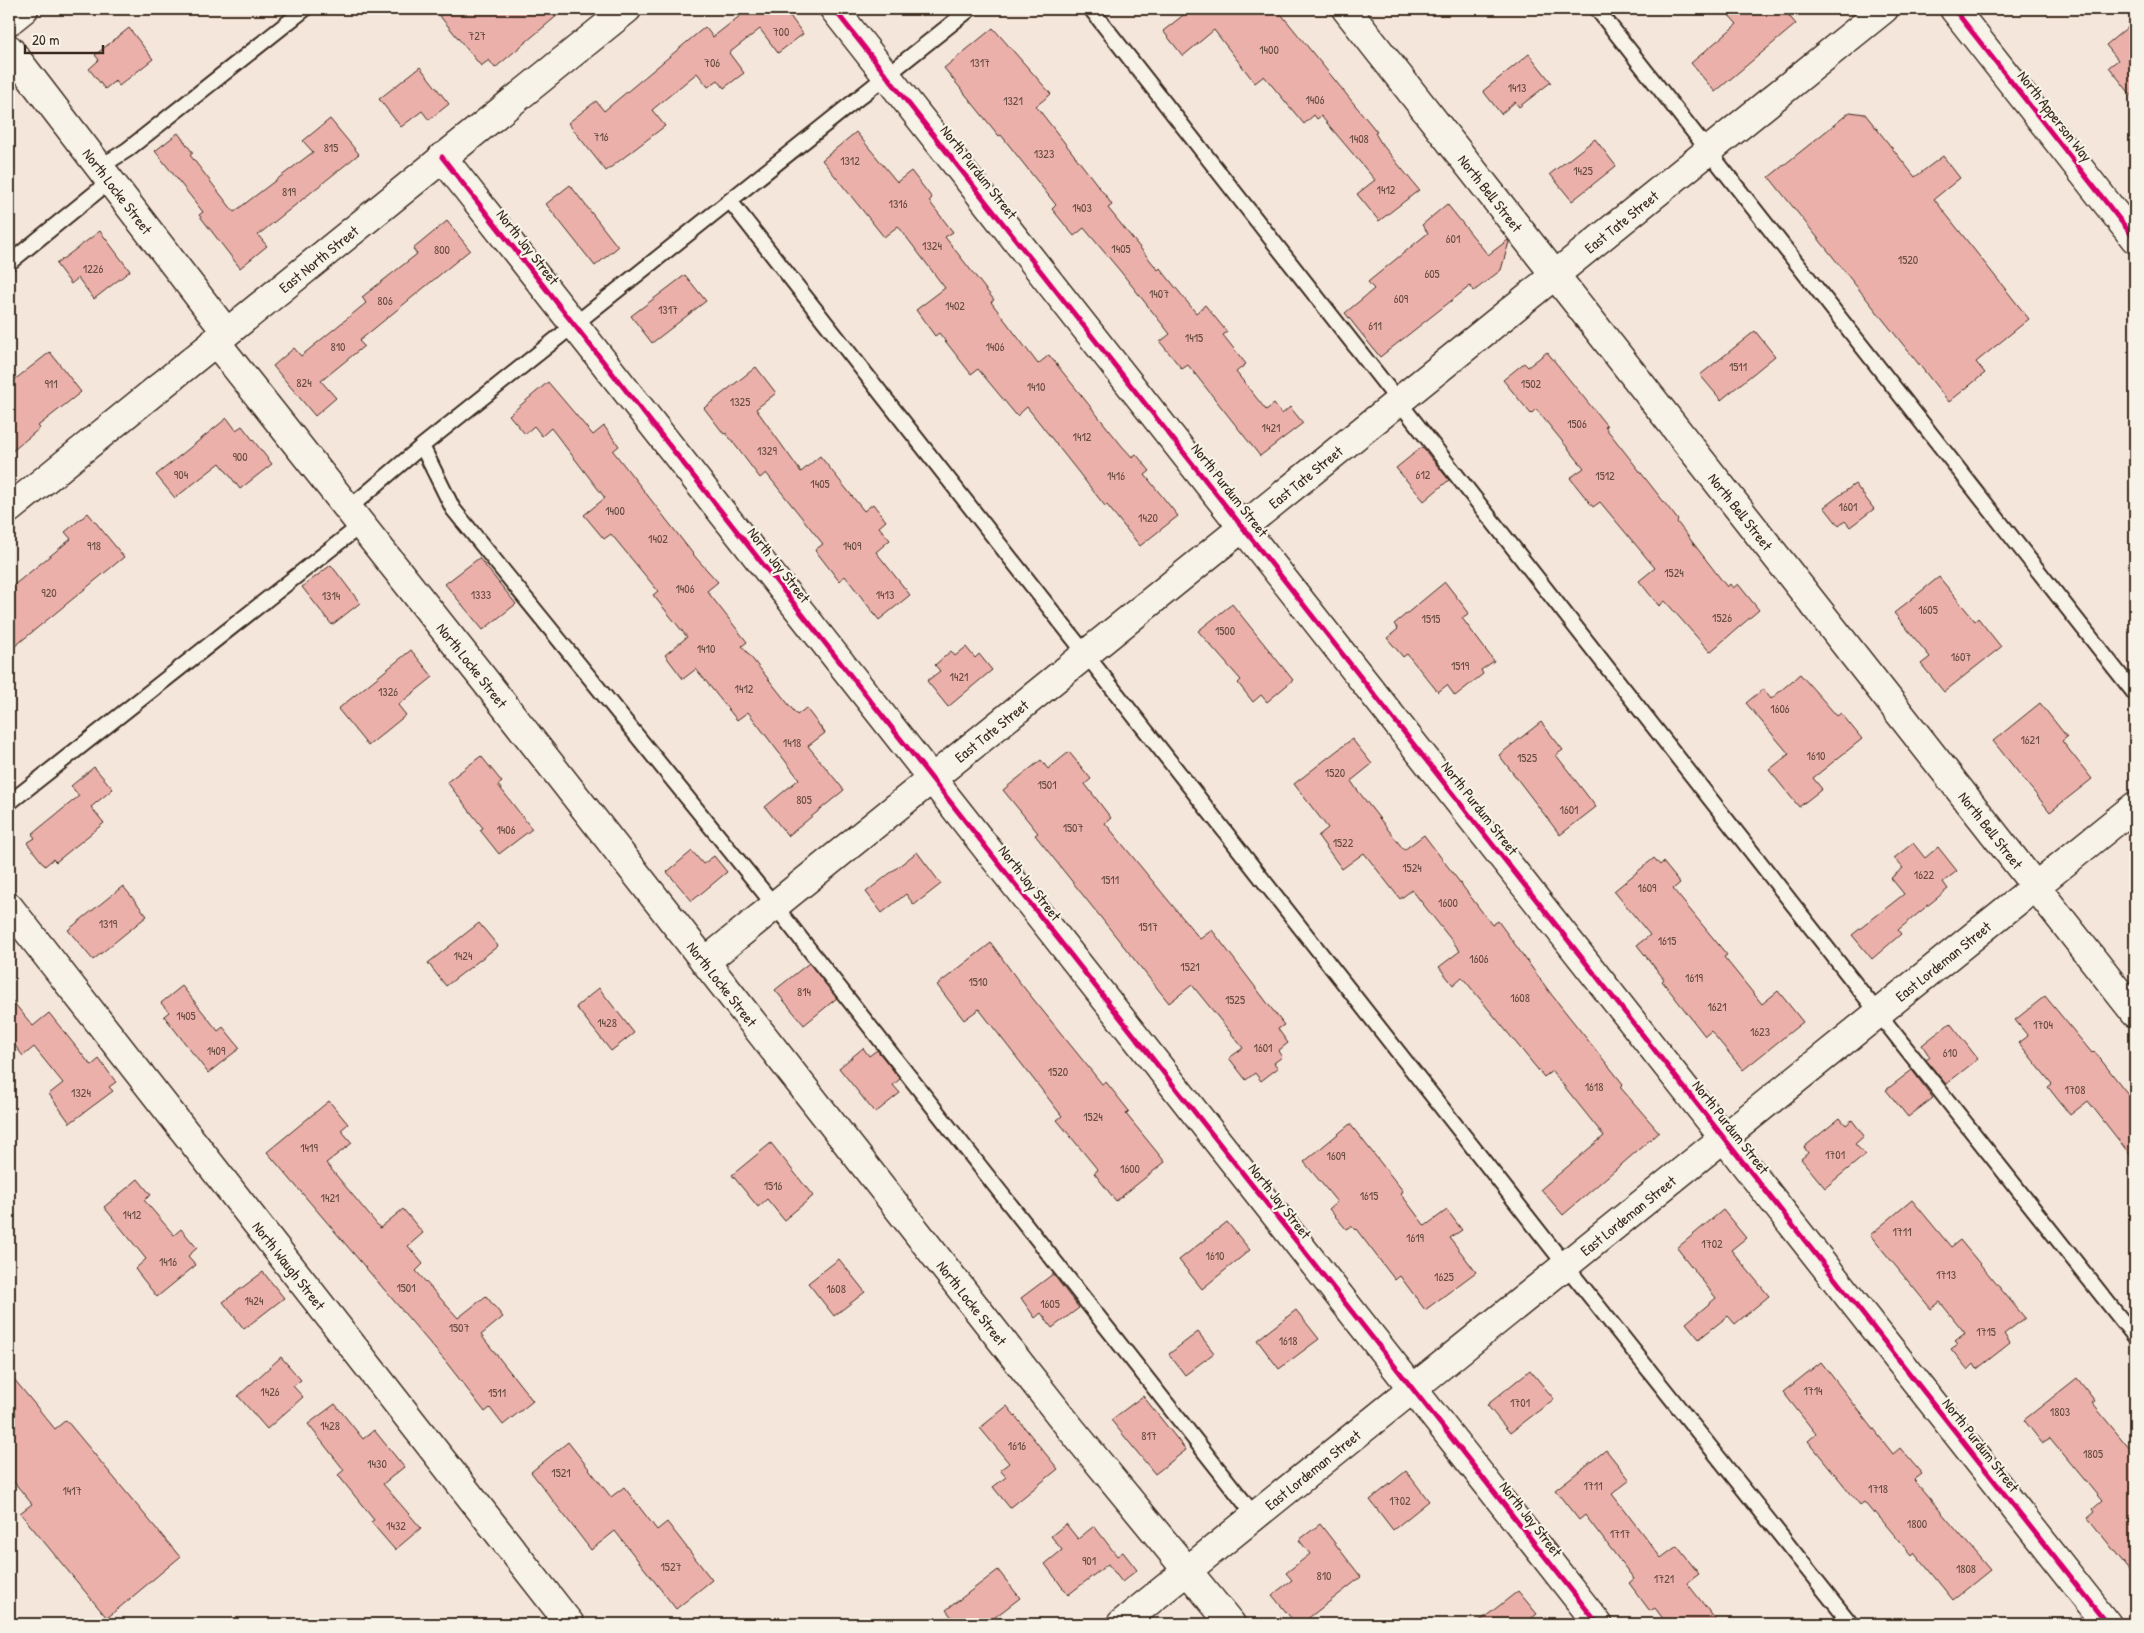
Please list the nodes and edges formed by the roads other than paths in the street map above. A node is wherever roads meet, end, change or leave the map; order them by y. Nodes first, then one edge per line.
1 (24, 9) edge
2 (305, 9) edge
3 (627, 9) edge
4 (834, 9) edge
5 (970, 9) edge
6 (1091, 9) edge
7 (1346, 9) edge
8 (1597, 9) edge
9 (1884, 9) edge
10 (1954, 9) edge
11 (9, 21) edge
12 (9, 49) edge
13 (887, 76) junction
14 (1709, 152) junction
15 (442, 157) junction
16 (105, 174) junction
17 (730, 201) junction
18 (2135, 239) edge
19 (9, 263) edge
20 (1555, 277) junction
21 (575, 326) junction
22 (220, 337) junction
23 (1399, 402) junction
24 (422, 446) junction
25 (9, 509) edge
26 (355, 517) junction
27 (1244, 528) junction
28 (1086, 654) junction
29 (2135, 694) edge
30 (932, 779) junction
31 (9, 803) edge
32 (2135, 806) edge
33 (2036, 887) junction
34 (775, 906) junction
35 (9, 907) edge
36 (705, 962) junction
37 (1878, 1013) junction
38 (2135, 1014) edge
39 (1724, 1138) junction
40 (1566, 1266) junction
41 (2135, 1337) edge
42 (1413, 1390) junction
43 (1255, 1516) junction
44 (1188, 1570) junction
45 (570, 1624) edge
46 (1121, 1624) edge
47 (1231, 1624) edge
48 (1598, 1624) edge
49 (1851, 1624) edge
50 (2107, 1624) edge

1 - 11 street
2 - 16 lane
3 - 15 street, East North Street
4 - 13 street, North Purdum Street
5 - 13 lane
6 - 23 lane
7 - 20 street, North Bell Street
8 - 14 lane
9 - 14 street, East Tate Street
10 - 18 street, North Apperson Way
12 - 16 street, North Locke Street
13 - 17 lane
13 - 27 street, North Purdum Street
14 - 20 street, East Tate Street
14 - 29 lane
15 - 21 street, North Jay Street
15 - 22 street, East North Street
16 - 19 lane
16 - 22 street, North Locke Street
17 - 21 lane
17 - 28 lane
20 - 23 street, East Tate Street
20 - 33 street, North Bell Street
21 - 24 lane
21 - 30 street, North Jay Street
22 - 25 street, East North Street
22 - 26 street, North Locke Street
23 - 27 street, East Tate Street
23 - 37 lane
24 - 26 lane
24 - 34 lane
26 - 31 lane
26 - 36 street, North Locke Street
27 - 28 street, East Tate Street
27 - 39 street, North Purdum Street
28 - 30 street, East Tate Street
28 - 40 lane
30 - 34 street, East Tate Street
30 - 42 street, North Jay Street
32 - 33 street, East Lordeman Street
33 - 37 street, East Lordeman Street
33 - 38 street, North Bell Street
34 - 36 street, East Tate Street
34 - 43 lane
35 - 45 street, North Waugh Street
36 - 44 street, North Locke Street
37 - 39 street, East Lordeman Street
37 - 41 lane
39 - 40 street, East Lordeman Street
39 - 50 street, North Purdum Street
40 - 42 street, East Lordeman Street
40 - 49 lane
42 - 43 street, East Lordeman Street
42 - 48 street, North Jay Street
43 - 44 street, East Lordeman Street
44 - 46 street, East Lordeman Street
44 - 47 street, North Locke Street

